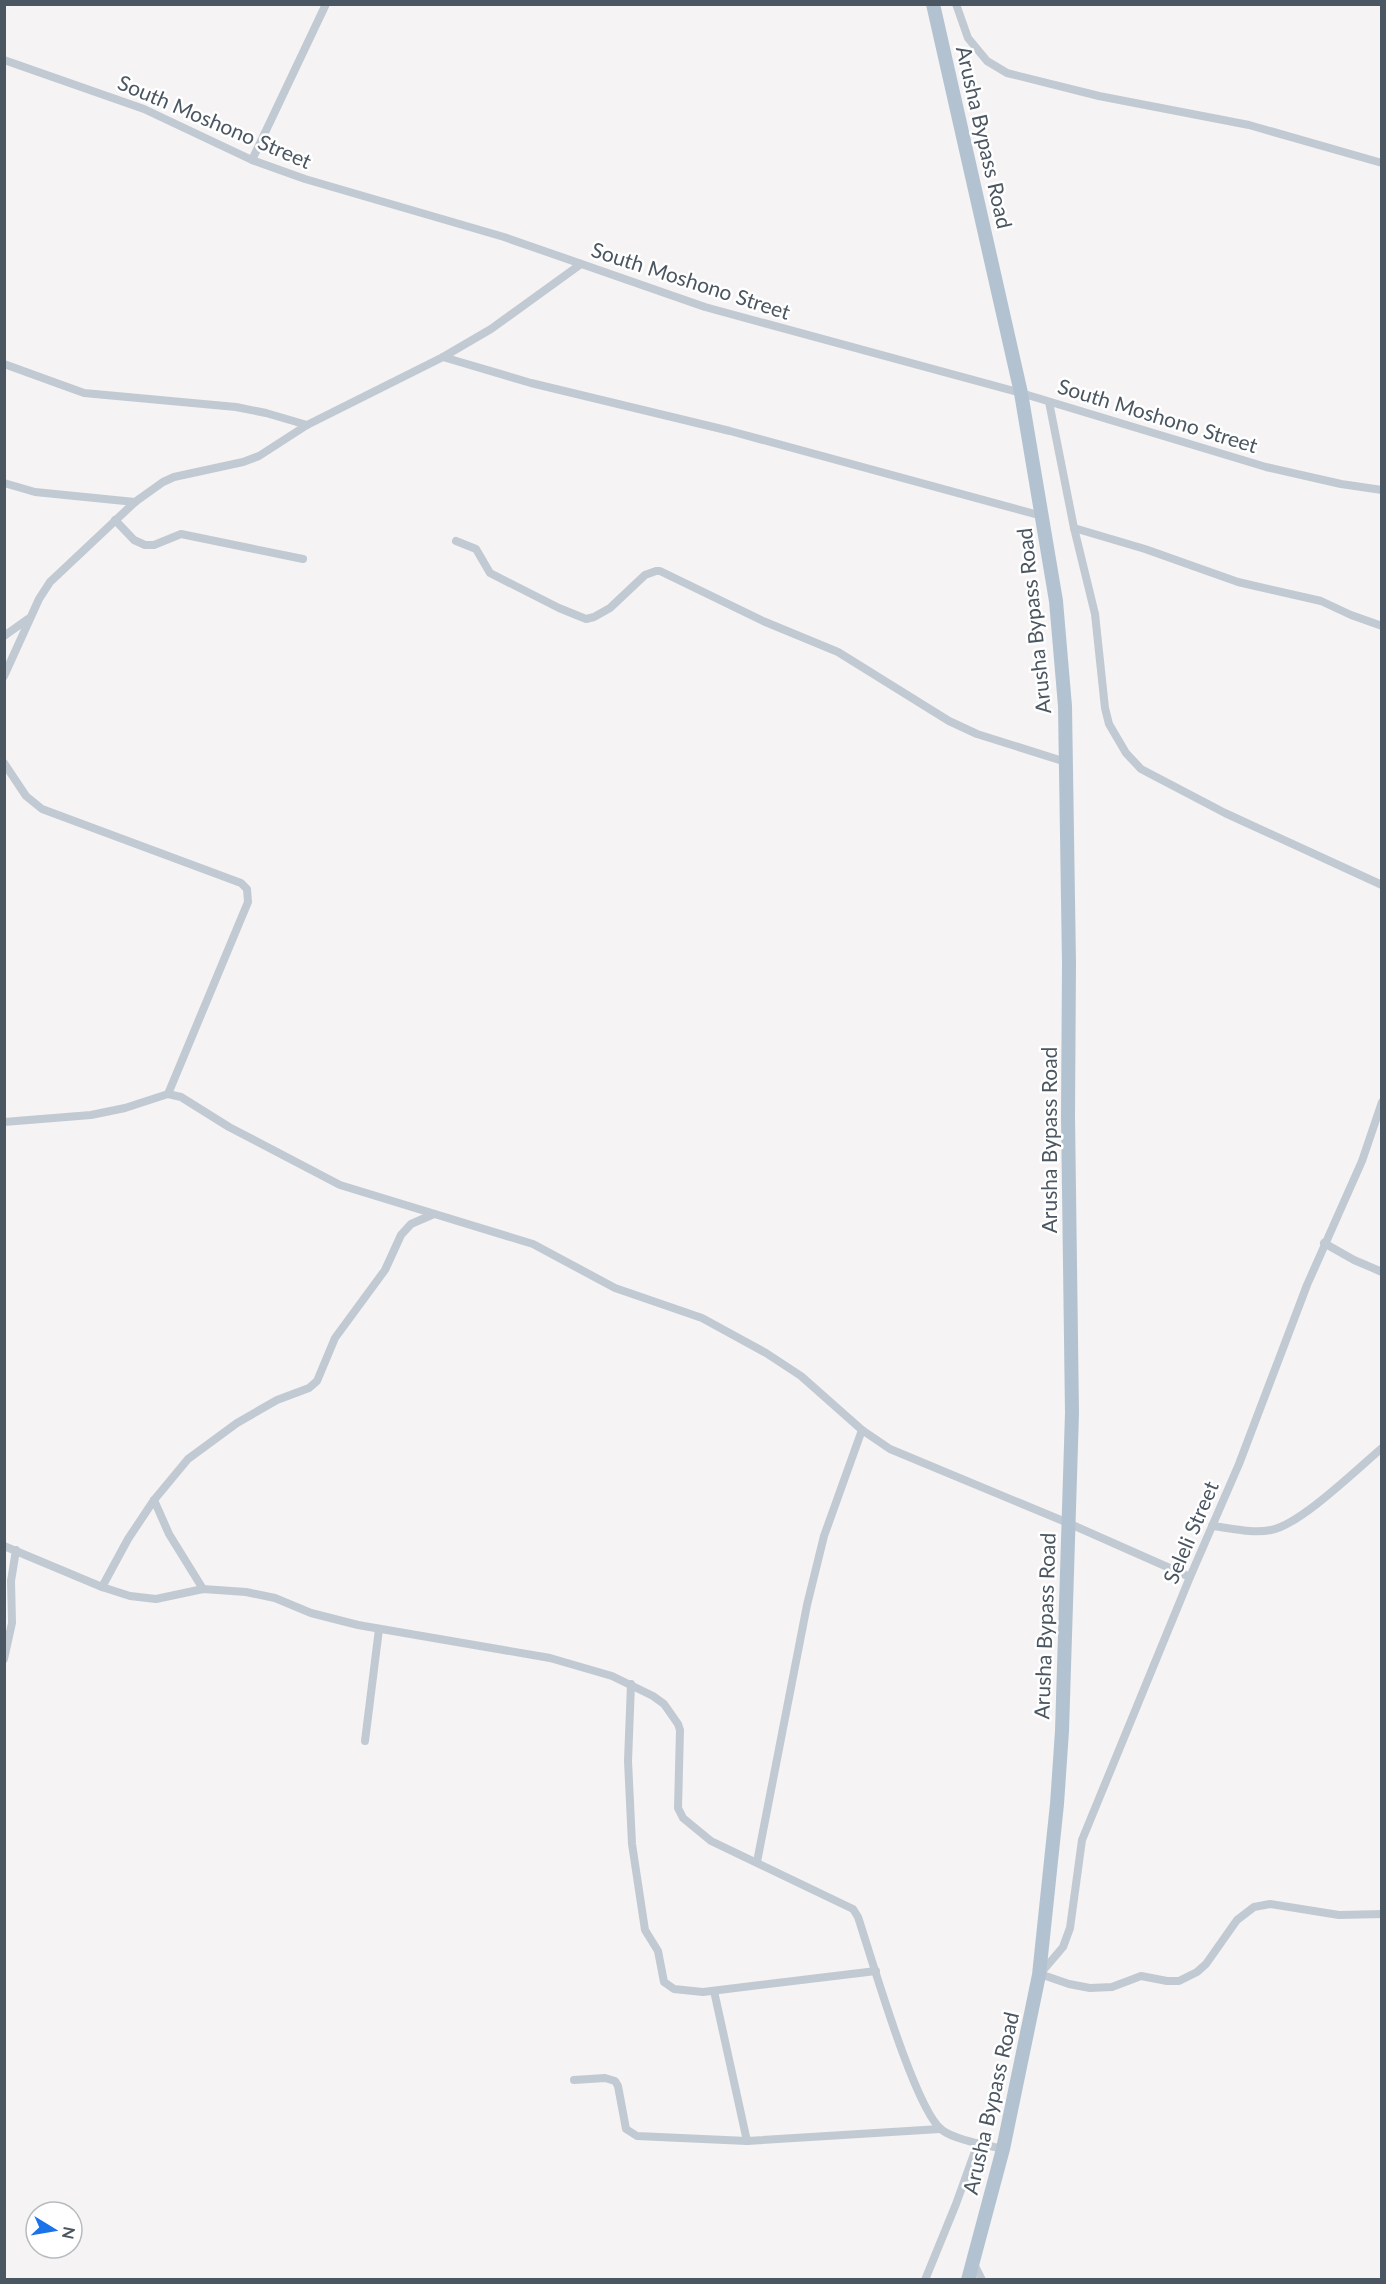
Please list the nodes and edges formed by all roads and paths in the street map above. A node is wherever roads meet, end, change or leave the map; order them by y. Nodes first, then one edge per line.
1 (326, 4) edge
2 (933, 4) edge
3 (956, 4) edge
4 (4, 60) edge
5 (252, 160) junction
6 (1382, 163) edge
7 (581, 264) junction
8 (443, 357) junction
9 (4, 364) edge
10 (1021, 393) junction
11 (1049, 402) junction
12 (307, 425) junction
13 (4, 483) edge
14 (1382, 490) edge
15 (135, 502) junction
16 (1042, 516) junction
17 (115, 520) junction
18 (1074, 528) junction
19 (456, 541) dead end
20 (303, 559) dead end
21 (31, 617) junction
22 (1382, 626) edge
23 (4, 636) edge
24 (4, 676) edge
25 (4, 762) edge
26 (1066, 762) junction
27 (1382, 885) edge
28 (168, 1094) junction
29 (1382, 1102) edge
30 (4, 1122) edge
31 (434, 1214) junction
32 (1324, 1243) junction
33 (1382, 1272) edge
34 (862, 1430) junction
35 (1382, 1448) edge
36 (154, 1500) junction
37 (1068, 1523) junction
38 (1212, 1526) junction
39 (4, 1545) edge
40 (16, 1550) junction
41 (1190, 1577) junction
42 (102, 1587) junction
43 (202, 1589) junction
44 (379, 1629) junction
45 (4, 1659) edge
46 (631, 1684) junction
47 (365, 1741) dead end
48 (757, 1862) junction
49 (1382, 1914) edge
50 (876, 1971) junction
51 (1040, 1975) junction
52 (714, 1991) junction
53 (574, 2080) dead end
54 (940, 2129) junction
55 (747, 2141) junction
56 (978, 2143) junction
57 (1003, 2149) junction
58 (973, 2261) junction
59 (926, 2280) edge
60 (968, 2280) edge
61 (982, 2280) edge

1 - 5 street
2 - 10 main road, Arusha Bypass Road
3 - 6 street
4 - 5 street, South Moshono Street
5 - 7 street, South Moshono Street
7 - 8 street
7 - 10 street, South Moshono Street
8 - 12 street
8 - 16 street
9 - 12 street
10 - 11 street, South Moshono Street
10 - 16 main road, Arusha Bypass Road
11 - 14 street, South Moshono Street
11 - 18 street
12 - 15 street
13 - 15 street
15 - 17 street
16 - 26 main road, Arusha Bypass Road
17 - 20 street
17 - 21 street
18 - 22 street
18 - 27 street
19 - 26 street
21 - 23 street
21 - 24 street
25 - 28 street
26 - 37 main road, Arusha Bypass Road
28 - 30 street
28 - 31 street
29 - 32 street, Seleli Street
31 - 34 street
31 - 36 street
32 - 33 street
32 - 38 street, Seleli Street
34 - 37 street
34 - 48 street
35 - 38 street
36 - 42 street
36 - 43 street
37 - 41 street
37 - 51 main road, Arusha Bypass Road
38 - 41 street, Seleli Street
39 - 40 street
40 - 42 street
40 - 45 street
41 - 51 street, Seleli Street
42 - 43 street
43 - 44 street
44 - 46 street
44 - 47 street
46 - 48 street
46 - 52 street
48 - 50 street
49 - 51 street
50 - 52 street
50 - 54 street
51 - 57 main road, Arusha Bypass Road
52 - 55 street
53 - 55 street
54 - 55 street
54 - 56 street
56 - 57 street
56 - 59 street
57 - 58 main road, Arusha Bypass Road
58 - 60 main road, Arusha Bypass Road
58 - 61 street

